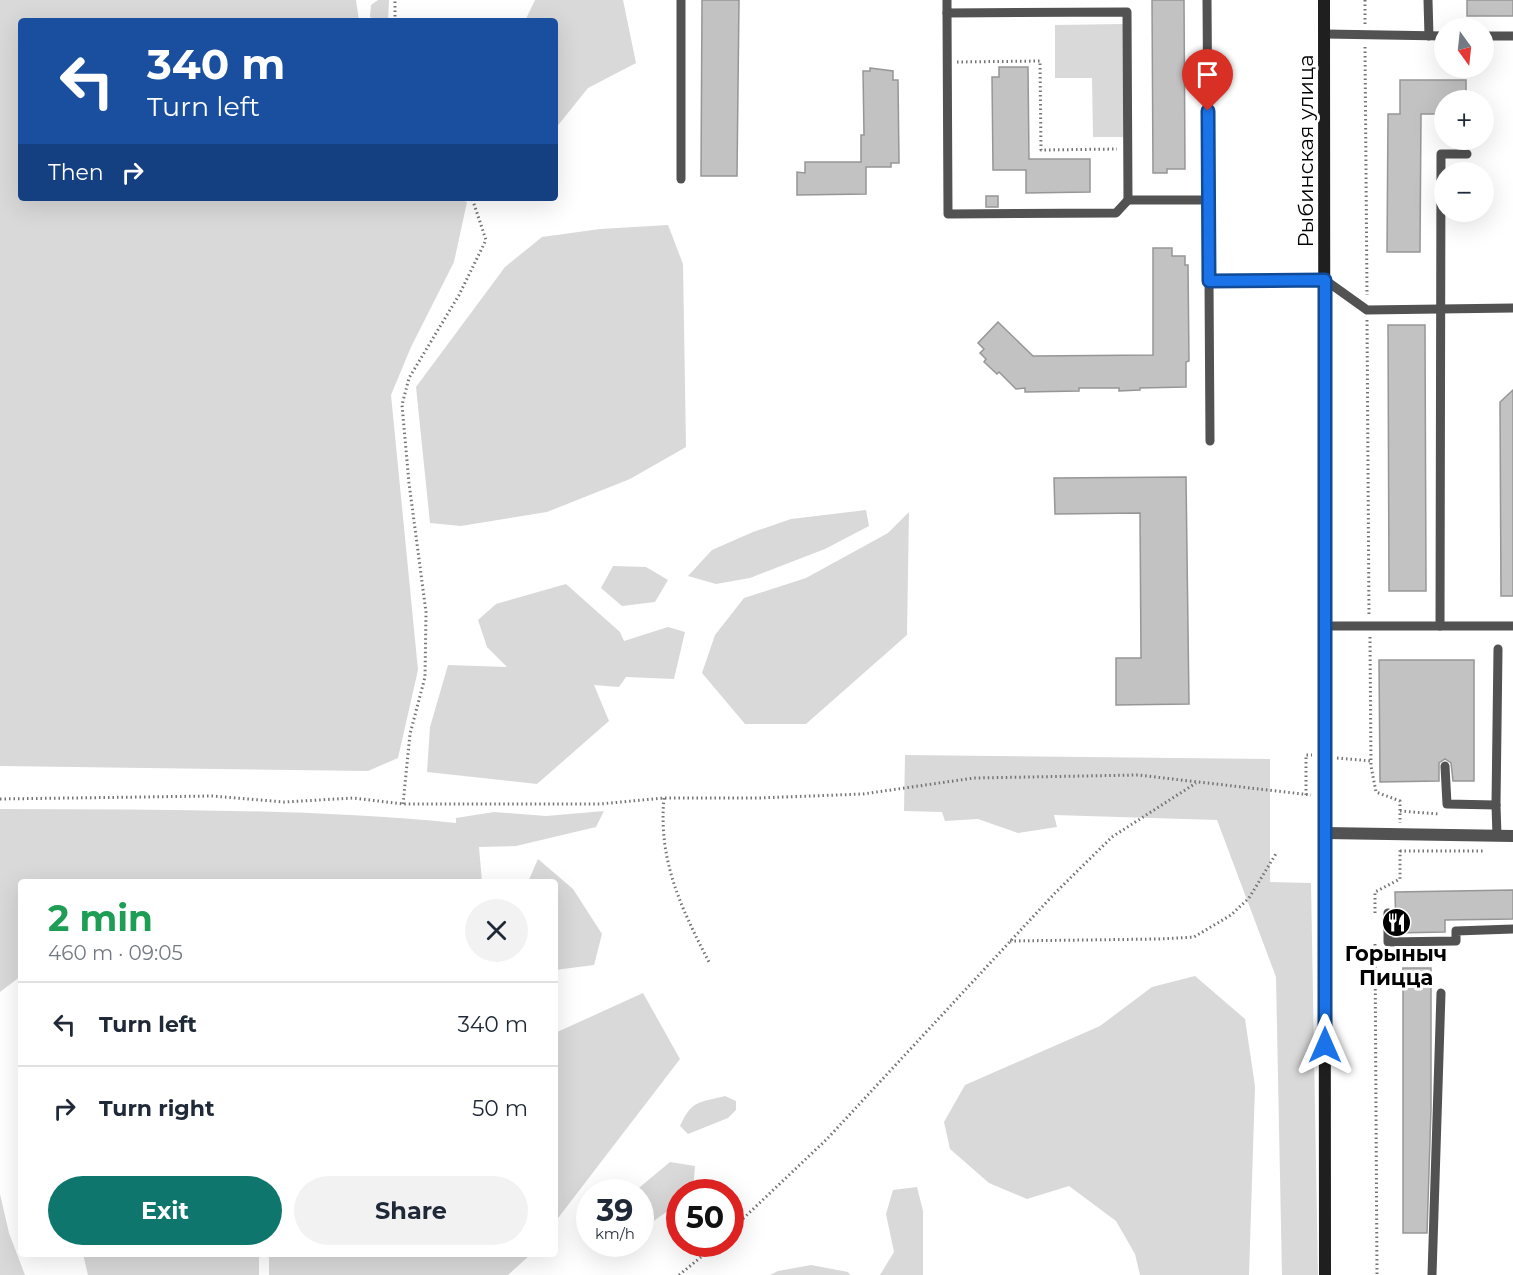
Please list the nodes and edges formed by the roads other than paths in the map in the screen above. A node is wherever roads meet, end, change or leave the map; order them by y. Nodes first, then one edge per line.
1 (681, 0) edge
2 (947, 0) edge
3 (1207, 0) edge
4 (1324, 0) edge
5 (1428, 0) edge
6 (947, 13) junction
7 (1325, 34) junction
8 (1429, 36) junction
9 (1434, 36) edge
10 (1494, 36) edge
11 (1513, 36) edge
12 (1467, 154) dead end
13 (681, 179) dead end
14 (1208, 200) junction
15 (1128, 201) junction
16 (1325, 280) junction
17 (1209, 281) junction
18 (1513, 308) edge
19 (1441, 309) junction
20 (1210, 441) dead end
21 (1324, 626) junction
22 (1440, 626) junction
23 (1513, 626) edge
24 (1498, 649) dead end
25 (1446, 766) dead end
26 (1496, 805) junction
27 (1325, 833) junction
28 (1497, 836) junction
29 (1513, 836) edge
30 (1388, 913) dead end
31 (1513, 929) edge
32 (1441, 993) dead end
33 (1325, 1275) edge
34 (1432, 1275) edge

1 - 13 lane
2 - 6 lane
3 - 14 lane
4 - 7 main road, Рыбинская улица
5 - 8 lane
6 - 15 lane
6 - 15 lane
7 - 8 lane
7 - 16 main road, Рыбинская улица
8 - 9 lane
10 - 11 lane
12 - 19 lane
14 - 15 lane
14 - 17 lane
16 - 17 lane
16 - 19 lane
16 - 21 main road, Рыбинская улица
17 - 20 lane
18 - 19 lane
19 - 22 lane
21 - 22 lane
21 - 27 main road, Рыбинская улица
22 - 23 lane
24 - 26 lane
25 - 26 lane
26 - 28 lane
27 - 28 street
27 - 33 main road, Рыбинская улица
28 - 29 street
30 - 31 lane
32 - 34 lane

